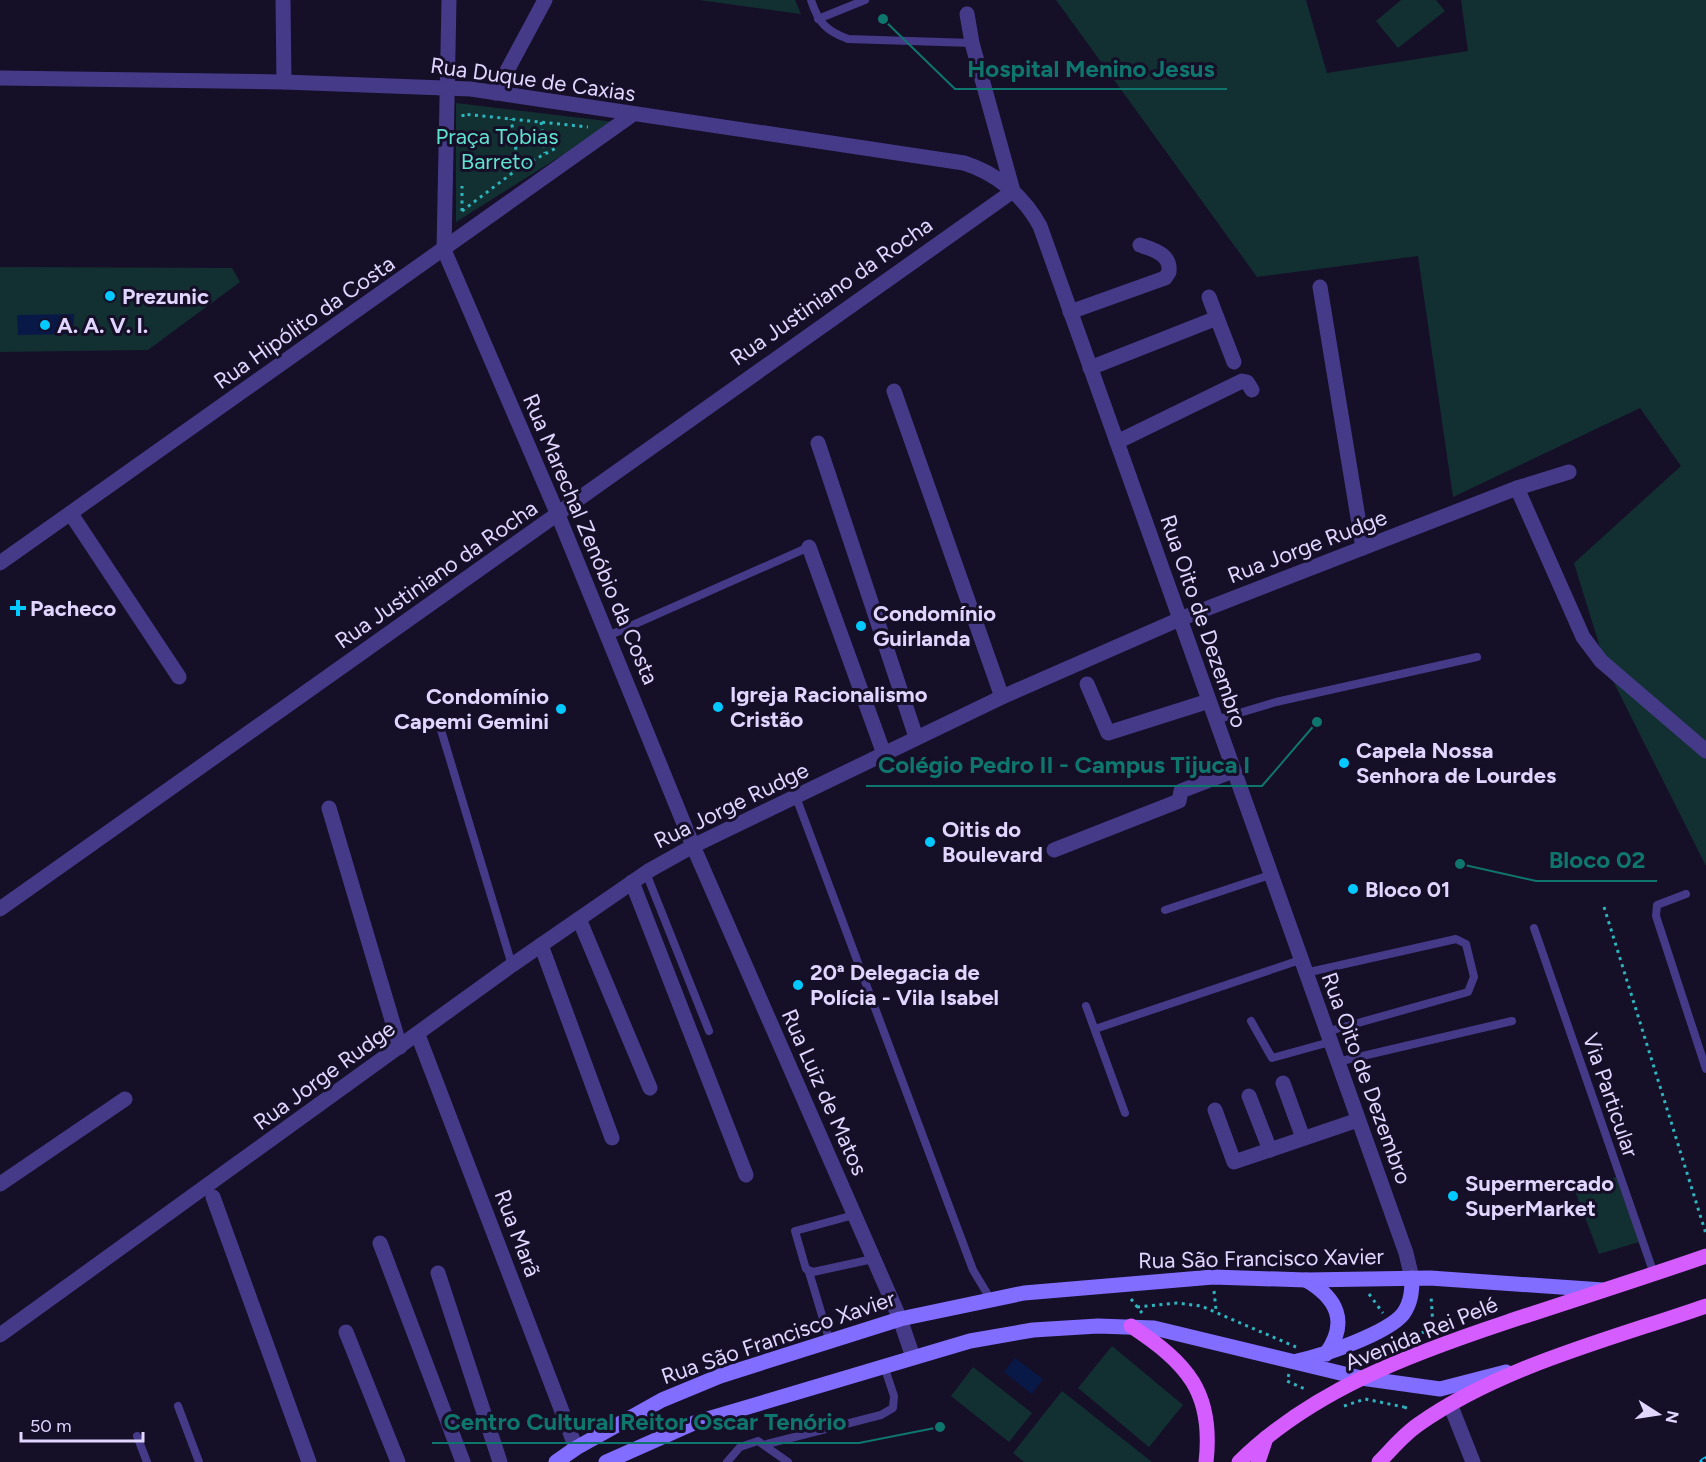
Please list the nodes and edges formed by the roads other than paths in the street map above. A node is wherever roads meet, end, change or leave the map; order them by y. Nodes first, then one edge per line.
1 (284, 0) edge
2 (449, 0) edge
3 (545, 0) edge
4 (812, 0) edge
5 (865, 0) edge
6 (967, 14) dead end
7 (818, 19) junction
8 (972, 42) junction
9 (0, 78) edge
10 (284, 82) junction
11 (448, 87) junction
12 (495, 93) junction
13 (632, 115) junction
14 (1013, 191) junction
15 (1140, 245) dead end
16 (444, 250) junction
17 (1320, 287) dead end
18 (1209, 297) dead end
19 (1070, 312) junction
20 (1217, 318) junction
21 (1234, 362) dead end
22 (1090, 368) junction
23 (1252, 390) dead end
24 (894, 391) dead end
25 (1117, 442) junction
26 (818, 443) dead end
27 (1569, 472) dead end
28 (1517, 488) junction
29 (71, 514) junction
30 (558, 515) junction
31 (809, 546) joint
32 (1364, 548) junction
33 (0, 563) edge
34 (1180, 620) junction
35 (608, 636) junction
36 (1477, 657) dead end
37 (179, 677) dead end
38 (1087, 684) dead end
39 (1002, 697) junction
40 (1209, 701) junction
41 (1216, 720) junction
42 (441, 730) dead end
43 (916, 738) junction
44 (1706, 751) edge
45 (884, 754) junction
46 (1233, 771) junction
47 (796, 797) junction
48 (329, 808) dead end
49 (693, 846) junction
50 (1054, 850) dead end
51 (646, 873) junction
52 (1270, 875) junction
53 (632, 882) junction
54 (1686, 894) dead end
55 (0, 909) edge
56 (1165, 910) dead end
57 (579, 919) junction
58 (1534, 928) dead end
59 (542, 945) junction
60 (512, 965) junction
61 (1303, 966) junction
62 (1086, 1006) dead end
63 (1251, 1021) dead end
64 (1512, 1021) dead end
65 (1095, 1029) junction
66 (709, 1031) dead end
67 (418, 1035) junction
68 (1328, 1037) junction
69 (400, 1047) junction
70 (1337, 1062) junction
71 (1706, 1069) edge
72 (1283, 1083) dead end
73 (650, 1088) dead end
74 (1249, 1096) dead end
75 (125, 1099) dead end
76 (1215, 1110) dead end
77 (1125, 1113) dead end
78 (1358, 1120) junction
79 (612, 1138) dead end
80 (1303, 1138) junction
81 (1270, 1150) junction
82 (746, 1175) dead end
83 (0, 1184) edge
84 (213, 1197) dead end
85 (854, 1215) junction
86 (380, 1243) dead end
87 (1706, 1256) edge
88 (873, 1259) junction
89 (809, 1272) junction
90 (438, 1273) dead end
91 (1654, 1274) junction
92 (1412, 1278) junction
93 (1306, 1280) junction
94 (1603, 1290) junction
95 (991, 1300) junction
96 (1706, 1306) edge
97 (900, 1319) junction
98 (1131, 1326) junction
99 (346, 1332) dead end
100 (0, 1335) edge
101 (830, 1342) junction
102 (1326, 1354) junction
103 (914, 1357) junction
104 (1536, 1364) junction
105 (884, 1366) junction
106 (1290, 1367) junction
107 (1361, 1378) junction
108 (1450, 1404) junction
109 (178, 1406) dead end
110 (137, 1436) dead end
111 (1266, 1438) junction
112 (766, 1444) junction
113 (576, 1448) junction
114 (147, 1462) edge
115 (199, 1462) edge
116 (309, 1462) edge
117 (398, 1462) edge
118 (463, 1462) edge
119 (500, 1462) edge
120 (556, 1462) edge
121 (606, 1462) edge
122 (728, 1462) edge
123 (788, 1462) edge
124 (1206, 1462) edge
125 (1239, 1462) edge
126 (1258, 1462) edge
127 (1379, 1462) edge
128 (1473, 1462) edge

1 - 10 street
2 - 11 street
3 - 12 street
4 - 7 lane
5 - 7 lane
6 - 8 street, Rua Oito de Dezembro
7 - 8 lane
8 - 14 street, Rua Oito de Dezembro
9 - 10 street, Rua Duque de Caxias
10 - 11 street, Rua Duque de Caxias
11 - 12 street, Rua Duque de Caxias
11 - 16 street
12 - 13 street, Rua Duque de Caxias
13 - 14 street, Rua Duque de Caxias
13 - 16 street, Rua Hipólito da Costa
14 - 19 street, Rua Oito de Dezembro
14 - 30 street, Rua Justiniano da Rocha
15 - 19 street
16 - 29 street, Rua Hipólito da Costa
16 - 30 street, Rua Marechal Zenóbio da Costa
17 - 32 street
18 - 20 street
19 - 22 street, Rua Oito de Dezembro
20 - 21 street
20 - 22 street
22 - 25 street, Rua Oito de Dezembro
23 - 25 street
24 - 39 street
25 - 34 street, Rua Oito de Dezembro
26 - 43 street
27 - 28 street, Rua Jorge Rudge
28 - 32 street, Rua Jorge Rudge
28 - 44 street
29 - 33 street, Rua Hipólito da Costa
29 - 37 street
30 - 35 street, Rua Marechal Zenóbio da Costa
30 - 55 street, Rua Justiniano da Rocha
31 - 35 lane
31 - 45 street
32 - 34 street, Rua Jorge Rudge
34 - 39 street, Rua Jorge Rudge
34 - 40 street, Rua Oito de Dezembro
35 - 49 street, Rua Marechal Zenóbio da Costa
36 - 41 lane
38 - 40 street
39 - 43 street, Rua Jorge Rudge
40 - 41 street, Rua Oito de Dezembro
41 - 46 street, Rua Oito de Dezembro
42 - 60 lane
43 - 45 street, Rua Jorge Rudge
45 - 47 street, Rua Jorge Rudge
46 - 50 street
46 - 52 street, Rua Oito de Dezembro
47 - 49 street, Rua Jorge Rudge
47 - 95 lane
48 - 69 street
49 - 51 street, Rua Jorge Rudge
49 - 85 street, Rua Luiz de Matos
51 - 53 street, Rua Jorge Rudge
51 - 66 lane
52 - 56 lane
52 - 61 street, Rua Oito de Dezembro
53 - 57 street, Rua Jorge Rudge
53 - 82 street
54 - 71 lane
57 - 59 street, Rua Jorge Rudge
57 - 73 street
58 - 91 lane, Via Particular
59 - 60 street, Rua Jorge Rudge
59 - 79 street
60 - 67 street, Rua Jorge Rudge
61 - 65 lane
61 - 68 street, Rua Oito de Dezembro
61 - 68 lane
62 - 65 lane
63 - 68 lane
64 - 70 lane
65 - 77 lane
67 - 69 street, Rua Jorge Rudge
67 - 113 street, Rua Marã
68 - 70 street, Rua Oito de Dezembro
69 - 100 street, Rua Jorge Rudge
70 - 78 street, Rua Oito de Dezembro
72 - 80 street
74 - 81 street
75 - 83 street
76 - 81 street
78 - 80 street
78 - 92 street, Rua Oito de Dezembro
80 - 81 street
84 - 116 street
85 - 88 street, Rua Luiz de Matos
85 - 89 lane
86 - 118 street
87 - 91 main road, Rua São Francisco Xavier
88 - 89 lane
88 - 97 street, Rua Luiz de Matos
89 - 101 lane
90 - 119 street
91 - 94 main road, Rua São Francisco Xavier
92 - 93 main road, Rua São Francisco Xavier
92 - 94 main road, Rua São Francisco Xavier
92 - 102 main road
93 - 95 main road, Rua São Francisco Xavier
93 - 102 main road
94 - 107 main road, Avenida Rei Pelé
95 - 97 main road, Rua São Francisco Xavier
96 - 104 main road
97 - 101 main road, Rua São Francisco Xavier
97 - 103 street, Rua Luiz de Matos
98 - 103 main road
98 - 106 main road
98 - 124 main road
99 - 117 street
101 - 113 main road, Rua São Francisco Xavier
102 - 106 main road
103 - 105 main road
104 - 107 main road
104 - 108 main road
105 - 112 lane
105 - 121 main road
106 - 107 main road
107 - 111 main road, Avenida Rei Pelé
108 - 127 main road
108 - 128 street
109 - 115 lane
110 - 114 lane
111 - 125 main road, Avenida Rei Pelé
111 - 126 main road
112 - 122 lane
112 - 123 lane
113 - 120 main road, Rua São Francisco Xavier

